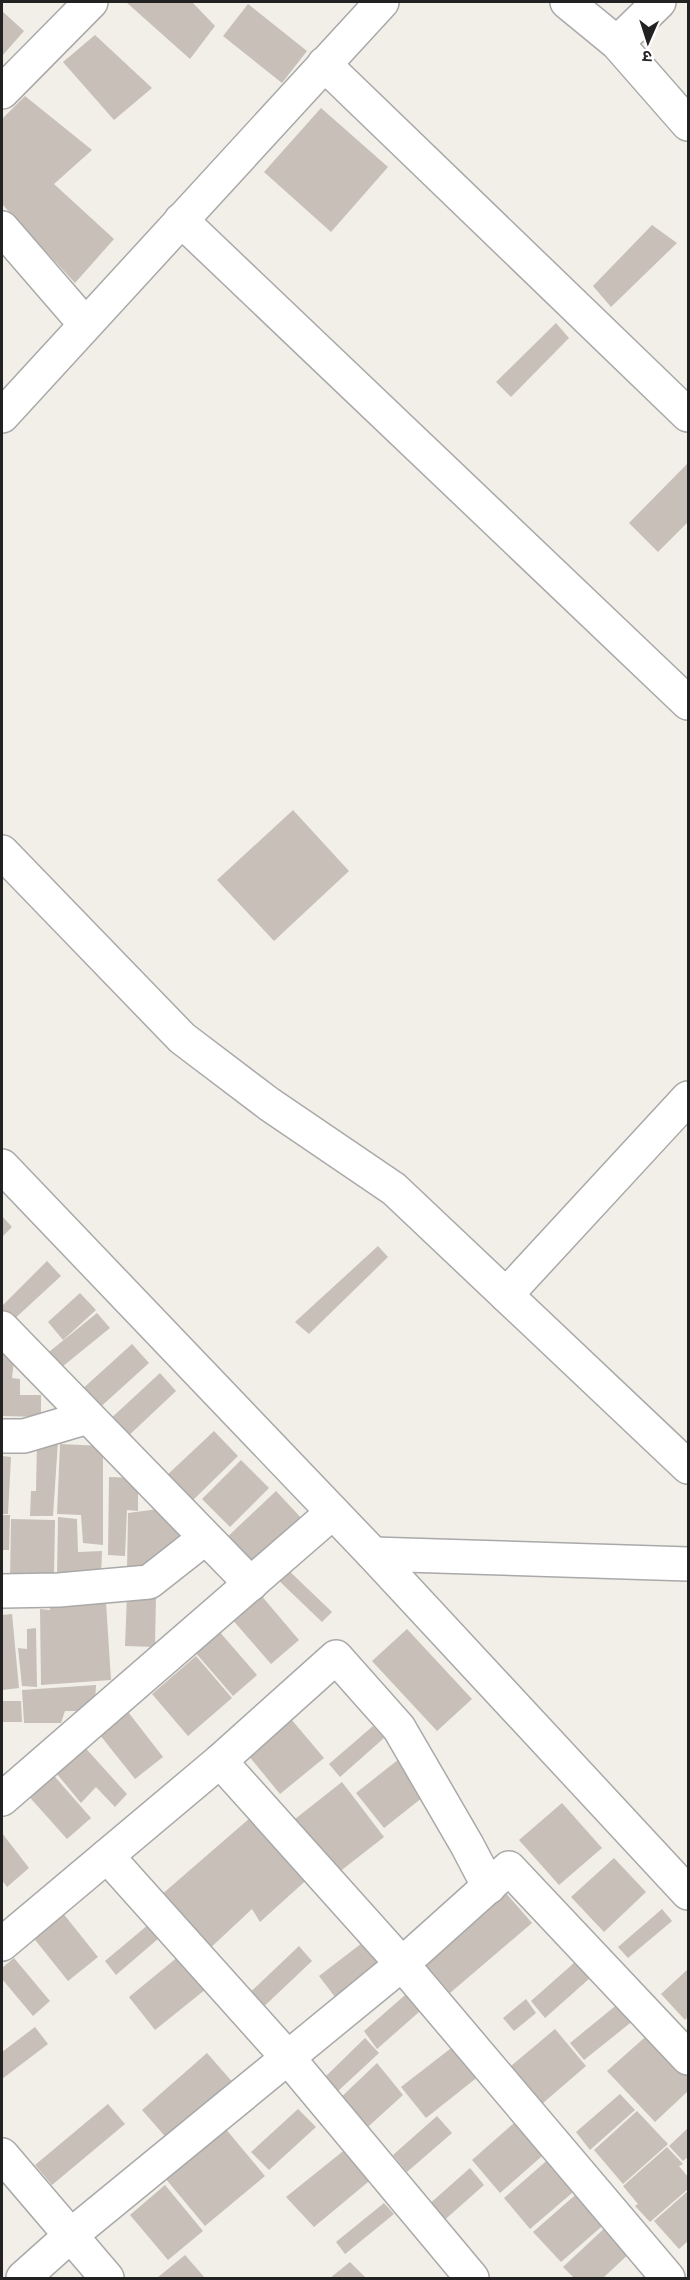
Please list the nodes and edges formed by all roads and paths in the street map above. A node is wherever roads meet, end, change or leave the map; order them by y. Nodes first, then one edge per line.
1 (91, 2) edge
2 (382, 2) edge
3 (567, 2) edge
4 (659, 2) edge
5 (617, 43) junction
6 (324, 64) junction
7 (2, 92) edge
8 (688, 124) edge
9 (181, 220) junction
10 (2, 228) edge
11 (86, 324) junction
12 (688, 415) edge
13 (2, 416) edge
14 (688, 703) edge
15 (2, 852) edge
16 (688, 1098) edge
17 (2, 1166) edge
18 (506, 1295) junction
19 (2, 1328) edge
20 (88, 1417) junction
21 (2, 1436) edge
22 (688, 1467) edge
23 (332, 1513) junction
24 (206, 1538) junction
25 (373, 1554) junction
26 (688, 1564) edge
27 (251, 1584) junction
28 (2, 1591) edge
29 (220, 1761) junction
30 (43, 1762) junction
31 (2, 1764) edge
32 (2, 1799) edge
33 (107, 1856) junction
34 (489, 1887) junction
35 (688, 1893) edge
36 (2, 1944) edge
37 (402, 1964) junction
38 (688, 2058) edge
39 (289, 2059) junction
40 (2, 2155) edge
41 (70, 2235) junction
42 (23, 2278) edge
43 (107, 2278) edge
44 (472, 2278) edge
45 (668, 2278) edge

1 - 7 street
2 - 6 street
3 - 5 street
4 - 5 street
5 - 8 street
6 - 9 street
6 - 12 street
9 - 11 street
9 - 14 street
10 - 11 street
11 - 13 street
15 - 18 street
16 - 18 street
17 - 23 street
18 - 22 street
19 - 20 street
20 - 21 street
20 - 24 street
23 - 25 street
23 - 27 street
24 - 27 street
24 - 28 street
25 - 26 street
25 - 35 street
27 - 30 street
29 - 33 street
29 - 34 street
29 - 37 street
30 - 31 street
30 - 32 street
33 - 36 street
33 - 39 street
34 - 37 street
34 - 38 street
37 - 39 street
37 - 45 street
39 - 41 street
39 - 44 street
40 - 41 street
41 - 42 street
41 - 43 street

